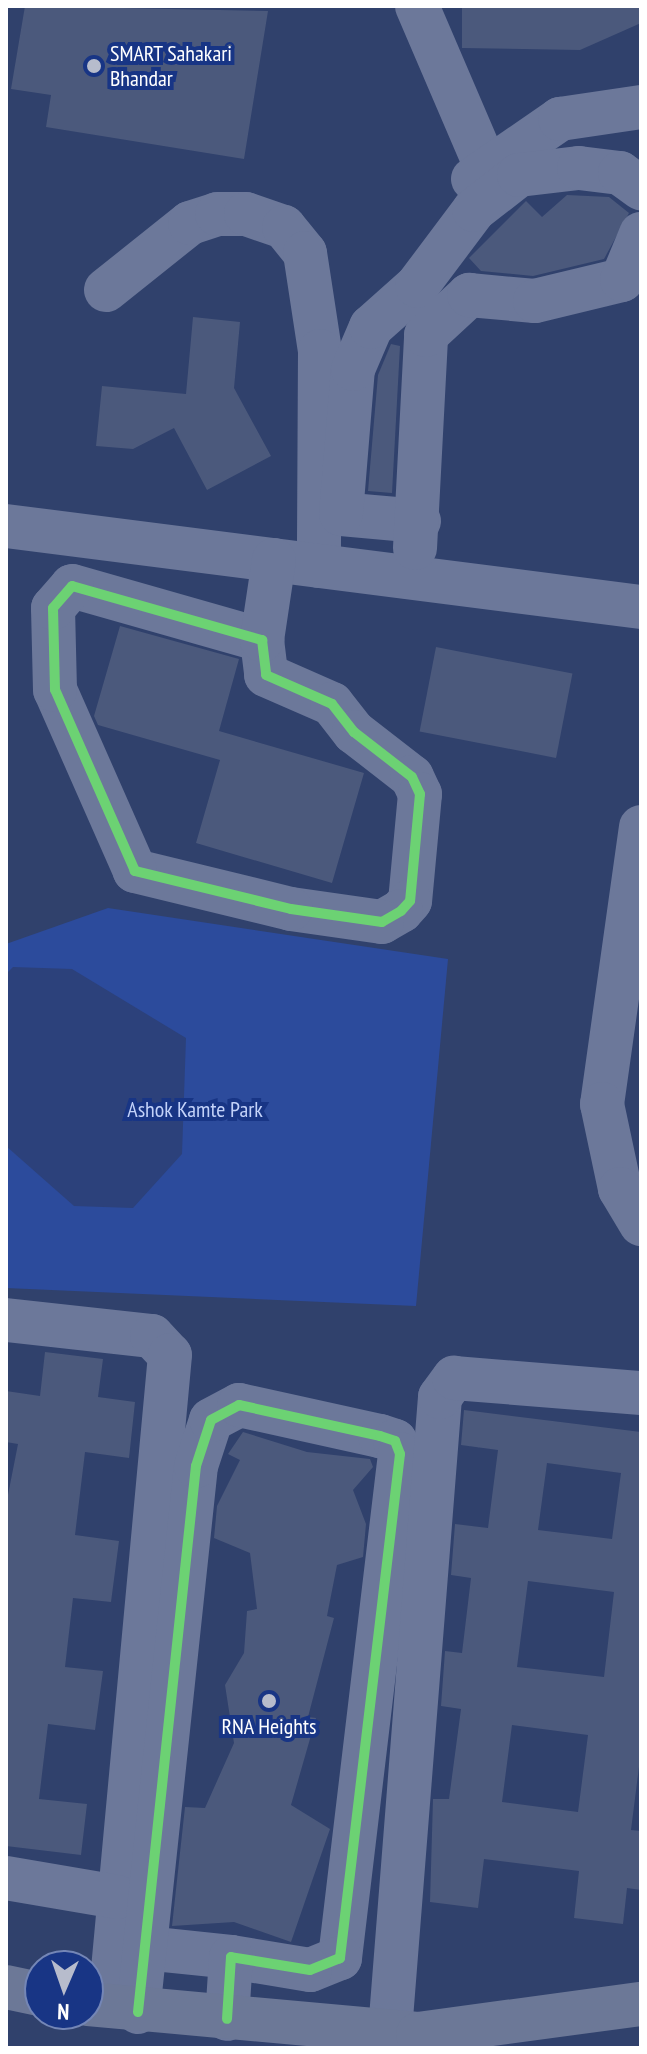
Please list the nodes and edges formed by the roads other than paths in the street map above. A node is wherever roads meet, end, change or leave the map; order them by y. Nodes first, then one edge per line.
1 (417, 6) edge
2 (641, 107) edge
3 (485, 165) junction
4 (641, 188) edge
5 (641, 234) edge
6 (106, 290) dead end
7 (320, 351) junction
8 (419, 521) junction
9 (6, 526) edge
10 (274, 560) junction
11 (319, 566) junction
12 (411, 578) junction
13 (641, 607) edge
14 (262, 640) junction
15 (641, 827) edge
16 (641, 1224) edge
17 (6, 1320) edge
18 (641, 1393) edge
19 (6, 1878) edge
20 (117, 1897) junction
21 (145, 1948) junction
22 (231, 1957) junction
23 (641, 2004) edge
24 (112, 2008) edge
25 (227, 2019) junction
26 (390, 2031) junction

1 - 3 street
2 - 3 street
3 - 7 street
4 - 8 street
5 - 8 street
6 - 7 street
7 - 11 street
8 - 12 street
9 - 10 street
10 - 11 street
10 - 14 street
11 - 12 street
12 - 13 street
14 - 14 street
15 - 16 street
17 - 20 street
18 - 26 street
19 - 20 street
20 - 24 street
21 - 22 street
21 - 22 street
21 - 24 street
22 - 25 street
23 - 26 main road
24 - 25 main road
25 - 26 main road

